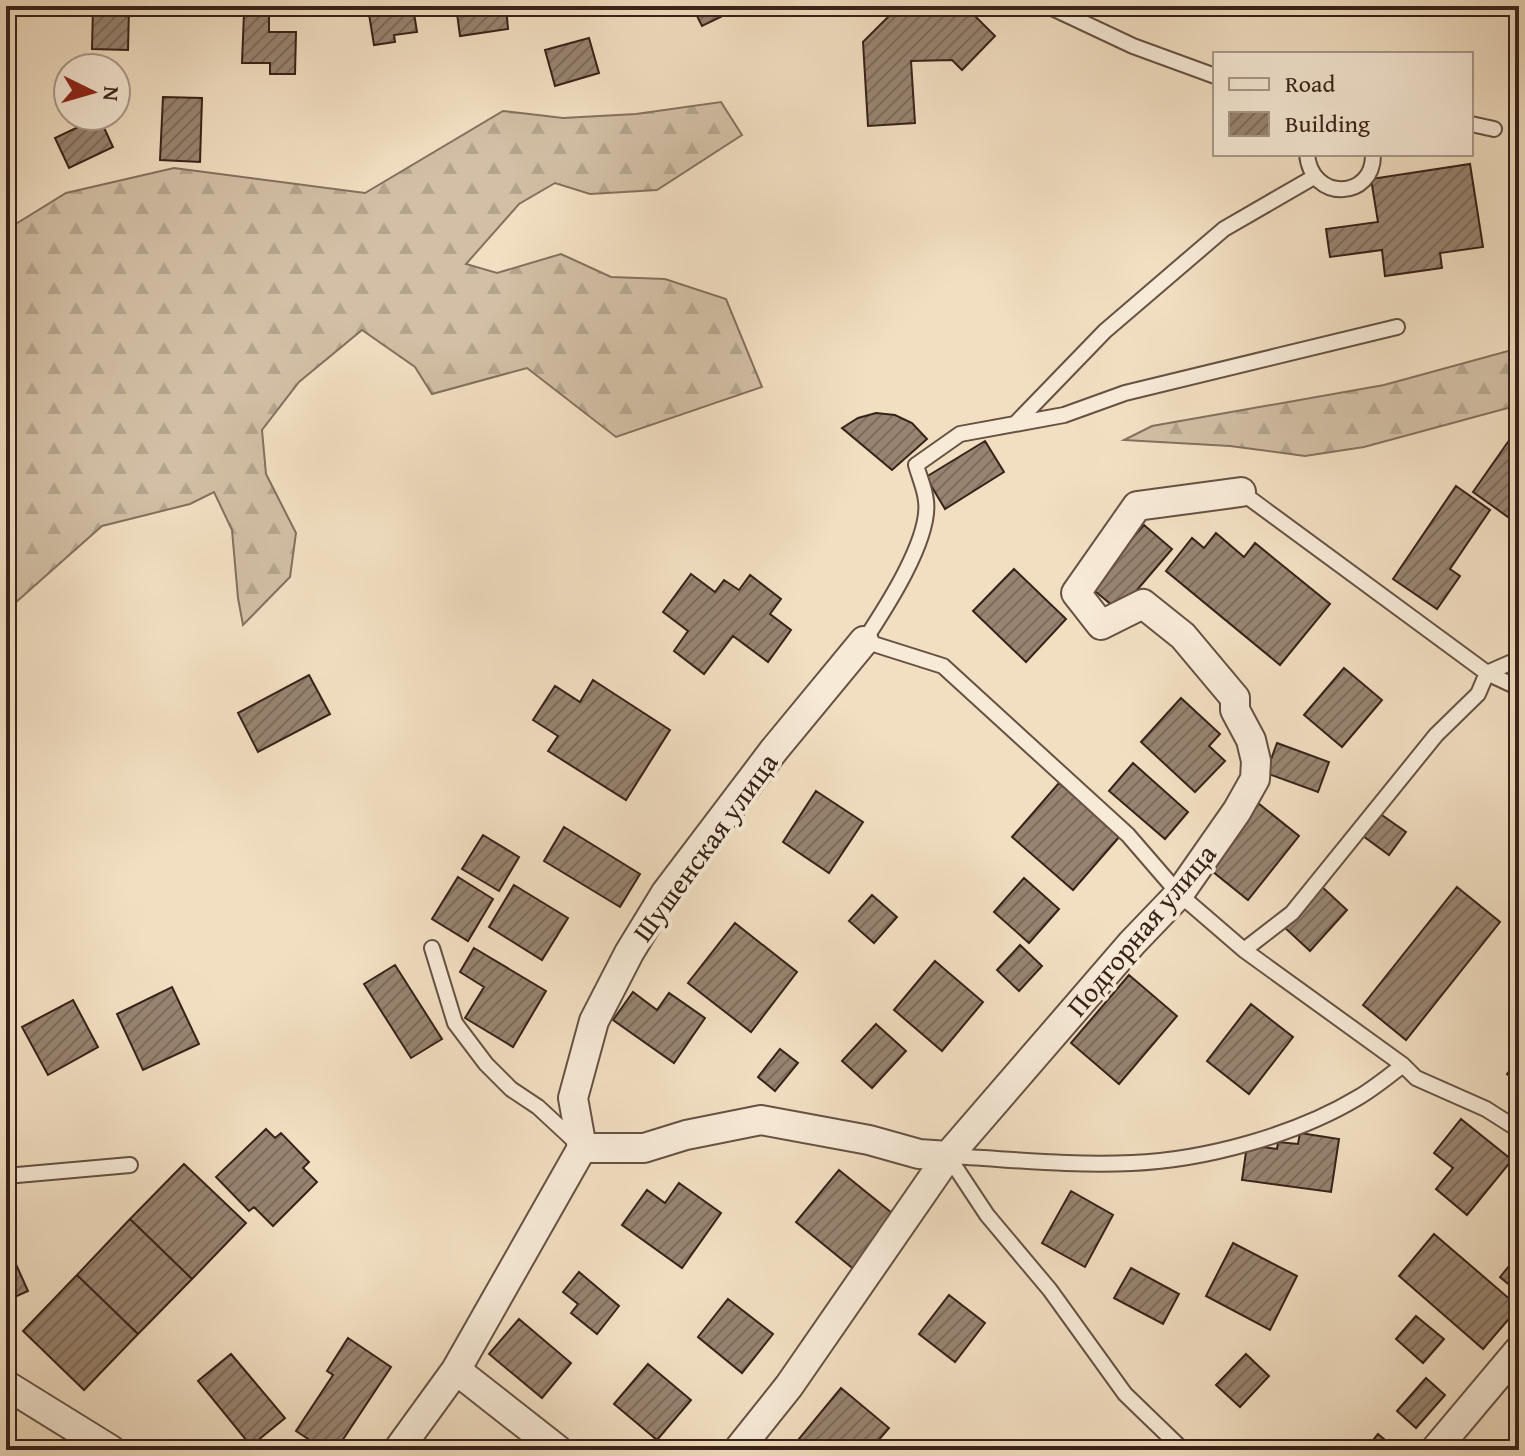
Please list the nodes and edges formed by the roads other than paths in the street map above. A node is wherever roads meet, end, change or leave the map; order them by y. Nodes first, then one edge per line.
1 (1048, 6) edge
2 (1213, 75) edge
3 (1473, 124) edge
4 (1494, 129) dead end
5 (1308, 156) edge
6 (1373, 156) edge
7 (1314, 177) junction
8 (1397, 327) dead end
9 (1016, 423) junction
10 (1241, 492) joint
11 (864, 641) junction
12 (1519, 659) edge
13 (1487, 673) junction
14 (1519, 688) edge
15 (1179, 894) junction
16 (432, 948) dead end
17 (1244, 950) junction
18 (1403, 1065) junction
19 (1519, 1130) edge
20 (582, 1148) junction
21 (948, 1156) junction
22 (130, 1165) dead end
23 (6, 1176) edge
24 (1519, 1350) edge
25 (456, 1370) junction
26 (6, 1385) edge
27 (111, 1450) edge
28 (398, 1450) edge
29 (558, 1450) edge
30 (738, 1450) edge
31 (1183, 1450) edge
32 (1435, 1450) edge

1 - 2 lane
3 - 4 lane
5 - 7 lane
6 - 7 lane
7 - 9 lane
8 - 9 lane
9 - 11 lane
10 - 13 lane
10 - 15 street, Подгорная улица
11 - 15 lane
11 - 20 street, Шушенская улица
12 - 13 lane
13 - 14 lane
13 - 17 lane
15 - 17 lane
15 - 21 street, Подгорная улица
16 - 20 lane
17 - 18 lane
18 - 19 lane
18 - 21 lane
20 - 21 street
20 - 25 street
21 - 30 street, Подгорная улица
21 - 31 lane
22 - 23 lane
24 - 32 street
25 - 28 street
25 - 29 street
26 - 27 street

